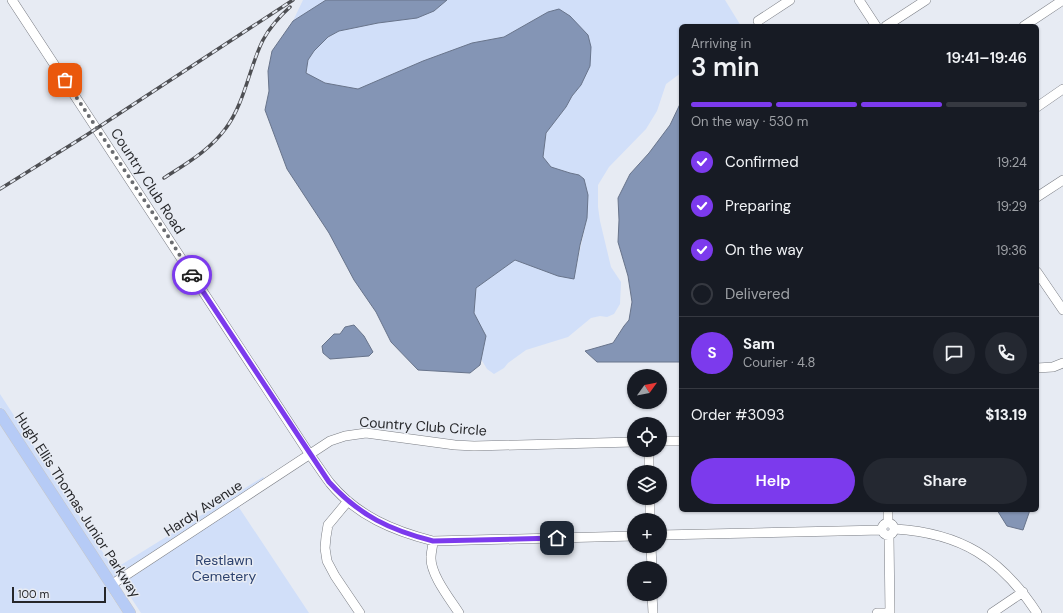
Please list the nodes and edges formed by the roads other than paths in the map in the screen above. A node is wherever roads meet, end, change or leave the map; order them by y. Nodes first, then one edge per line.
1 (12, 0) edge
2 (790, 0) edge
3 (859, 0) edge
4 (926, 0) edge
5 (1063, 0) edge
6 (758, 21) dead end
7 (875, 24) edge
8 (889, 24) edge
9 (1027, 24) edge
10 (1063, 89) edge
11 (1039, 106) edge
12 (1063, 180) edge
13 (1039, 196) edge
14 (1039, 275) edge
15 (1063, 310) edge
16 (1063, 363) edge
17 (1039, 368) edge
18 (0, 414) edge
19 (667, 441) edge
20 (679, 441) edge
21 (627, 442) edge
22 (310, 455) junction
23 (348, 501) junction
24 (888, 512) edge
25 (889, 529) junction
26 (667, 535) edge
27 (627, 536) edge
28 (433, 541) junction
29 (111, 585) junction
30 (1023, 592) junction
31 (652, 601) edge
32 (130, 613) edge
33 (360, 613) edge
34 (460, 613) edge
35 (653, 613) edge
36 (877, 613) edge
37 (890, 613) edge
38 (992, 613) edge
39 (1037, 613) edge

1 - 22 street, Country Club Road
2 - 6 street
3 - 7 street
4 - 8 street
5 - 9 street
10 - 11 street
12 - 13 street
14 - 15 street
16 - 17 street
18 - 29 main road, Hugh Ellis Thomas Junior Parkway
19 - 20 street
21 - 22 street, Country Club Circle
22 - 23 street, Country Club Road
22 - 29 street, Hardy Avenue
23 - 28 street, Country Club Road
23 - 33 street
24 - 25 street
25 - 26 street
25 - 30 street
25 - 37 street
27 - 28 street, Country Club Road
28 - 34 street
29 - 32 main road, Hugh Ellis Thomas Junior Parkway
30 - 38 street
30 - 39 street
31 - 35 street
36 - 37 street

